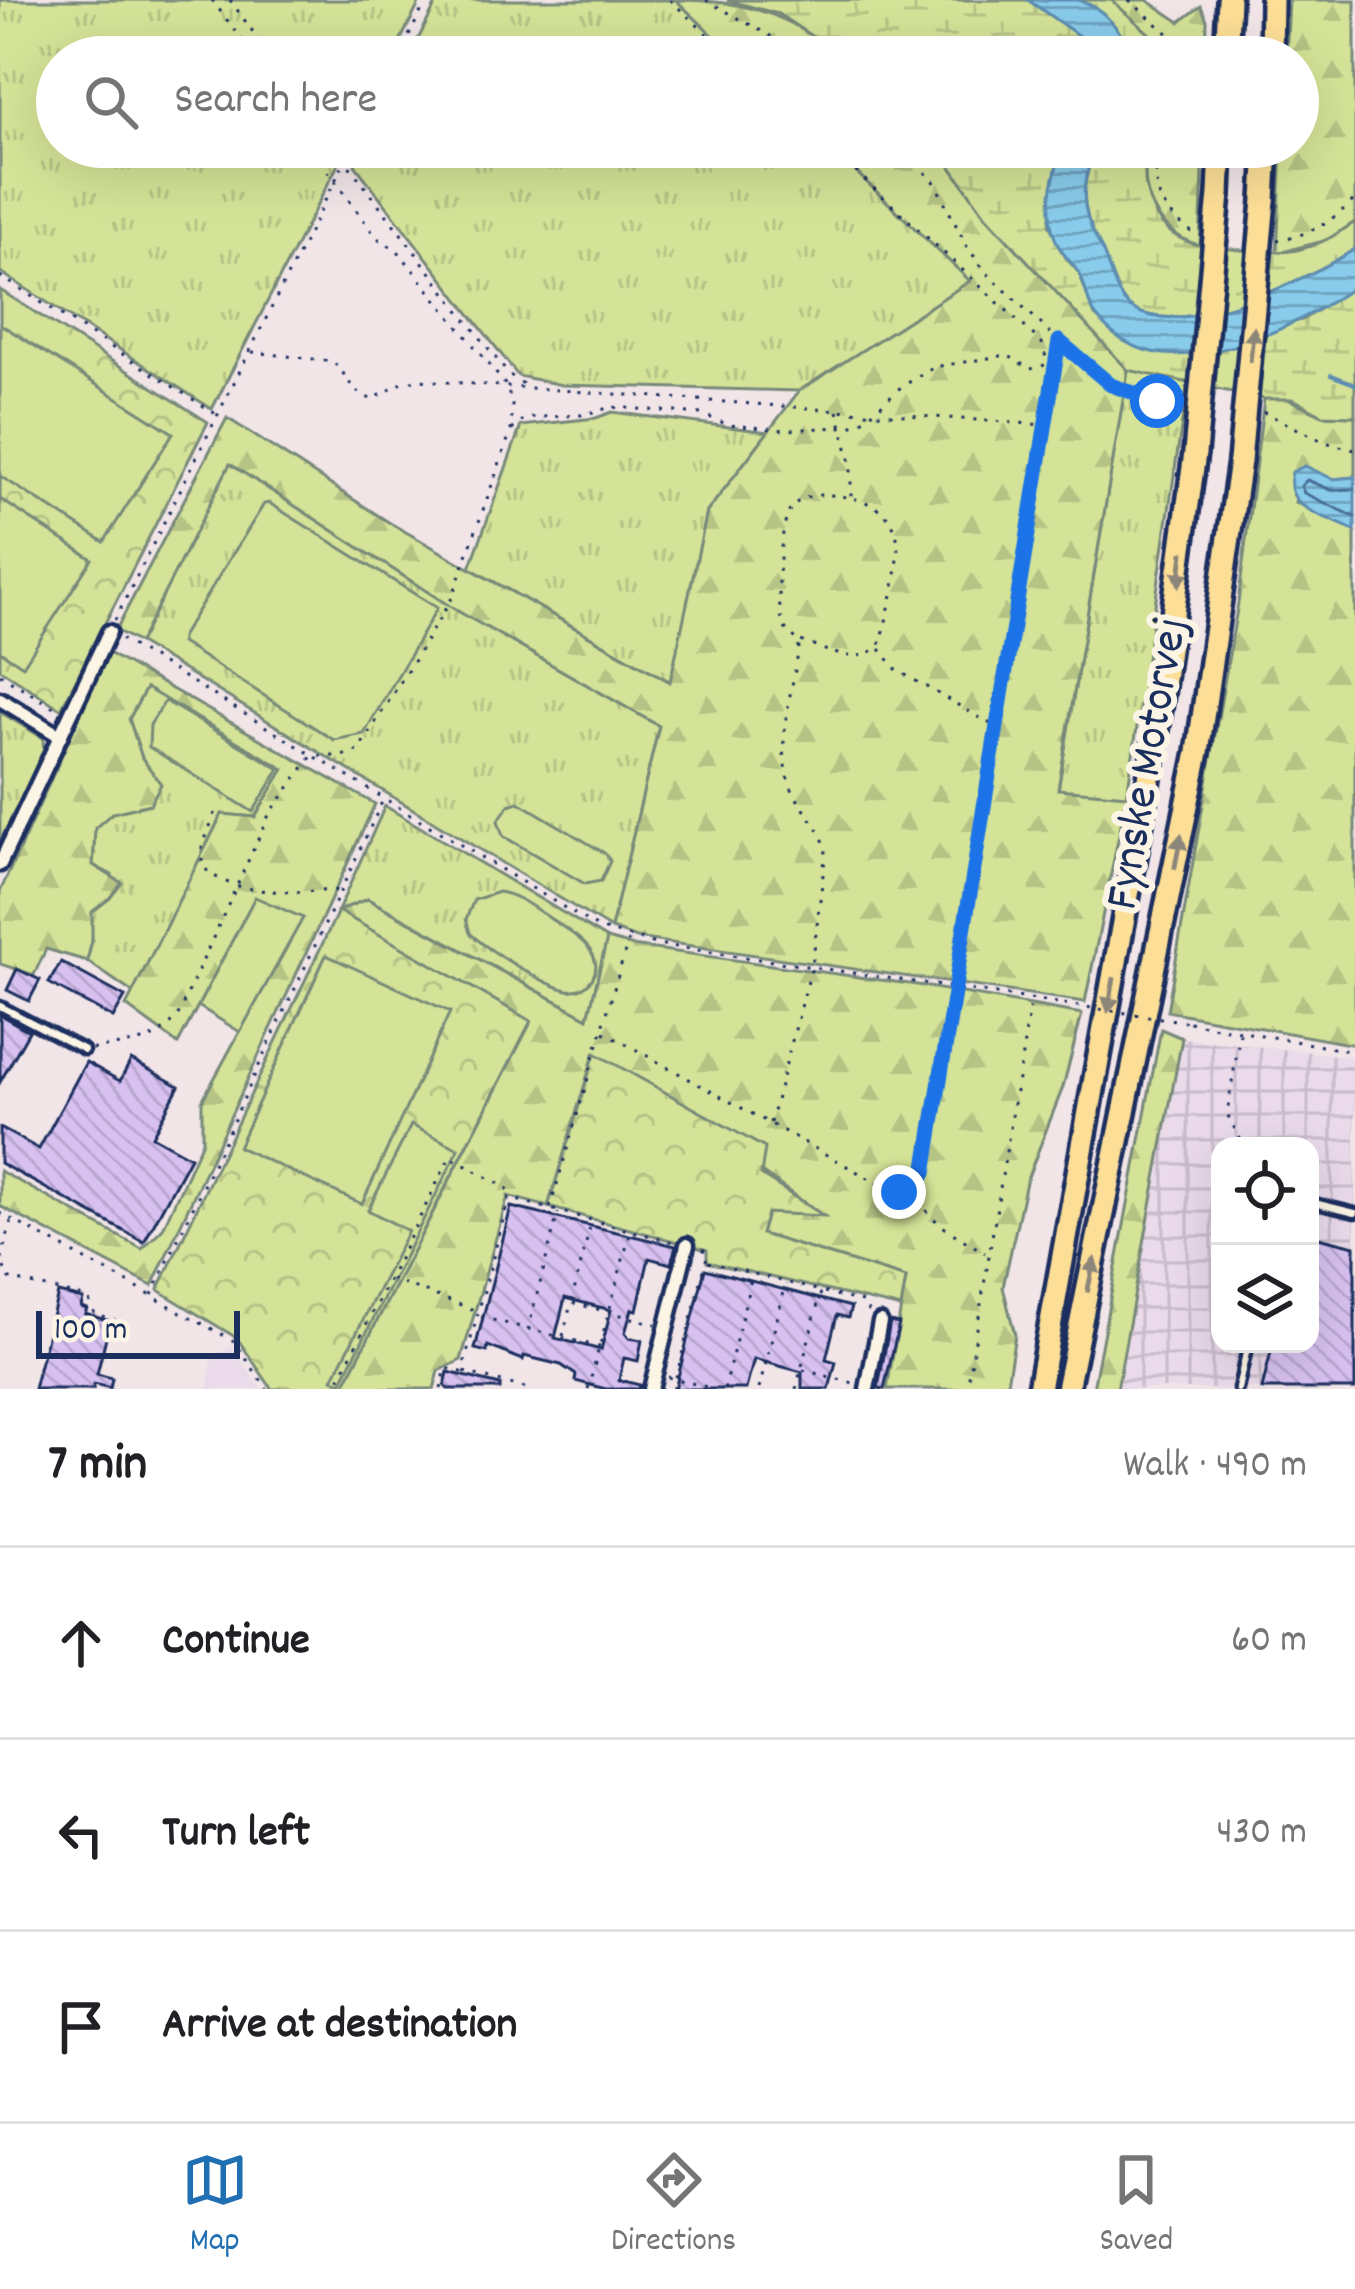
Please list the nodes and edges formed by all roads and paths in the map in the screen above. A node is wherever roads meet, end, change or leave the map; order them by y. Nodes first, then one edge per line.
1 (212, 0) edge
2 (230, 0) edge
3 (427, 0) edge
4 (670, 0) edge
5 (706, 0) edge
6 (1129, 0) edge
7 (1229, 0) edge
8 (1272, 0) edge
9 (239, 36) edge
10 (256, 36) edge
11 (409, 36) edge
12 (709, 36) edge
13 (770, 36) edge
14 (1170, 36) edge
15 (1227, 36) edge
16 (1271, 36) edge
17 (326, 168) edge
18 (341, 168) edge
19 (350, 168) edge
20 (852, 168) edge
21 (921, 168) edge
22 (1156, 168) edge
23 (1220, 168) edge
24 (1266, 168) edge
25 (335, 180) junction
26 (1355, 199) edge
27 (1208, 237) dead end
28 (1270, 240) dead end
29 (0, 276) edge
30 (1059, 341) junction
31 (250, 352) junction
32 (507, 387) junction
33 (530, 388) junction
34 (1201, 406) dead end
35 (838, 409) junction
36 (1245, 410) dead end
37 (874, 411) junction
38 (219, 416) junction
39 (1045, 425) junction
40 (840, 427) junction
41 (511, 431) junction
42 (1355, 450) edge
43 (851, 498) junction
44 (109, 632) junction
45 (798, 640) junction
46 (878, 647) junction
47 (0, 674) edge
48 (0, 699) edge
49 (68, 717) junction
50 (997, 728) junction
51 (60, 736) junction
52 (312, 756) junction
53 (383, 800) junction
54 (215, 813) dead end
55 (0, 864) edge
56 (238, 885) junction
57 (341, 890) junction
58 (628, 939) junction
59 (812, 966) junction
60 (956, 986) junction
61 (1031, 1000) junction
62 (0, 1006) edge
63 (1240, 1031) junction
64 (604, 1032) junction
65 (84, 1050) joint
66 (1355, 1052) edge
67 (770, 1124) junction
68 (1239, 1137) edge
69 (918, 1187) junction
70 (509, 1198) junction
71 (1319, 1204) edge
72 (550, 1209) junction
73 (558, 1211) junction
74 (1355, 1213) edge
75 (0, 1214) edge
76 (12, 1220) junction
77 (592, 1220) junction
78 (631, 1230) junction
79 (687, 1245) junction
80 (986, 1254) junction
81 (1, 1258) edge
82 (706, 1262) junction
83 (752, 1274) junction
84 (389, 1278) junction
85 (786, 1282) junction
86 (821, 1291) junction
87 (152, 1295) junction
88 (571, 1303) junction
89 (609, 1310) junction
90 (480, 1314) junction
91 (115, 1320) dead end
92 (880, 1322) joint
93 (666, 1327) junction
94 (528, 1330) junction
95 (563, 1337) junction
96 (600, 1347) junction
97 (1246, 1353) edge
98 (801, 1369) junction
99 (462, 1372) junction
100 (655, 1374) junction
101 (676, 1379) junction
102 (495, 1380) junction
103 (867, 1388) edge
104 (267, 1389) edge
105 (334, 1389) edge
106 (441, 1389) edge
107 (492, 1389) edge
108 (530, 1389) edge
109 (588, 1389) edge
110 (651, 1389) edge
111 (673, 1389) edge
112 (715, 1389) edge
113 (724, 1389) edge
114 (759, 1389) edge
115 (796, 1389) edge
116 (967, 1389) edge
117 (1039, 1389) edge
118 (1067, 1389) edge
119 (1238, 1389) edge

1 - 9 path
2 - 10 path
3 - 11 path
4 - 12 path
5 - 13 path
6 - 14 path
7 - 15 highway
8 - 16 highway
17 - 25 path
18 - 25 path
19 - 33 path
20 - 37 path
21 - 30 path
22 - 27 path
23 -> 117 highway, Fynske Motorvej, bridge
118 -> 24 highway, Fynske Motorvej, bridge
25 - 31 path
25 - 32 path
26 - 28 path
29 - 38 path
30 - 34 path
30 - 39 path
31 - 32 path
31 - 38 path
32 - 33 path
32 - 41 path
33 - 35 path
35 - 37 path
35 - 40 path
36 - 42 path
37 - 39 path
37 - 40 path
38 - 44 path
39 - 50 path
40 - 41 path
40 - 43 path
41 - 52 path
43 - 45 path
43 - 46 path
44 - 49 street
44 - 52 path
45 - 46 path
45 - 59 path
46 - 50 path
47 - 49 path
48 - 51 street
49 - 51 street
50 - 60 path
51 - 55 street
52 - 53 path
52 - 56 path
53 - 57 path
53 - 58 path
54 - 56 path
56 - 57 path
56 - 65 path
57 - 87 path
58 - 59 path
58 - 64 path
59 - 60 path
59 - 67 path
60 - 61 path
60 - 69 path
61 - 63 path, bridge
61 - 80 path
62 - 65 lane
63 - 66 path
63 - 68 path
64 - 67 path
64 - 72 path
67 - 69 path
69 - 80 path
70 - 72 path
70 - 84 path
70 - 90 path
71 - 74 lane
72 - 73 path
73 - 77 path
73 - 94 path
75 - 76 path
76 - 81 path
76 - 87 path
77 - 78 path
77 - 88 path
78 - 79 path
78 - 89 path
79 - 82 path
79 - 93 street
80 - 116 path
81 - 91 path
82 - 83 path
82 - 101 path
83 - 85 path
83 - 113 path
84 - 90 path
84 - 105 path
85 - 86 path
85 - 114 path
86 - 92 path
86 - 98 path
87 - 104 path
88 - 89 path
88 - 95 path
89 - 93 path
89 - 96 path
90 - 94 path
90 - 99 path
92 - 103 street
93 - 100 street
94 - 95 path
95 - 96 path
96 - 109 path
97 - 119 lane
98 - 103 path
98 - 115 path
99 - 102 path
99 - 106 path
100 - 101 path
100 - 110 street
101 - 111 path
101 - 112 path
102 - 107 path
102 - 108 path

